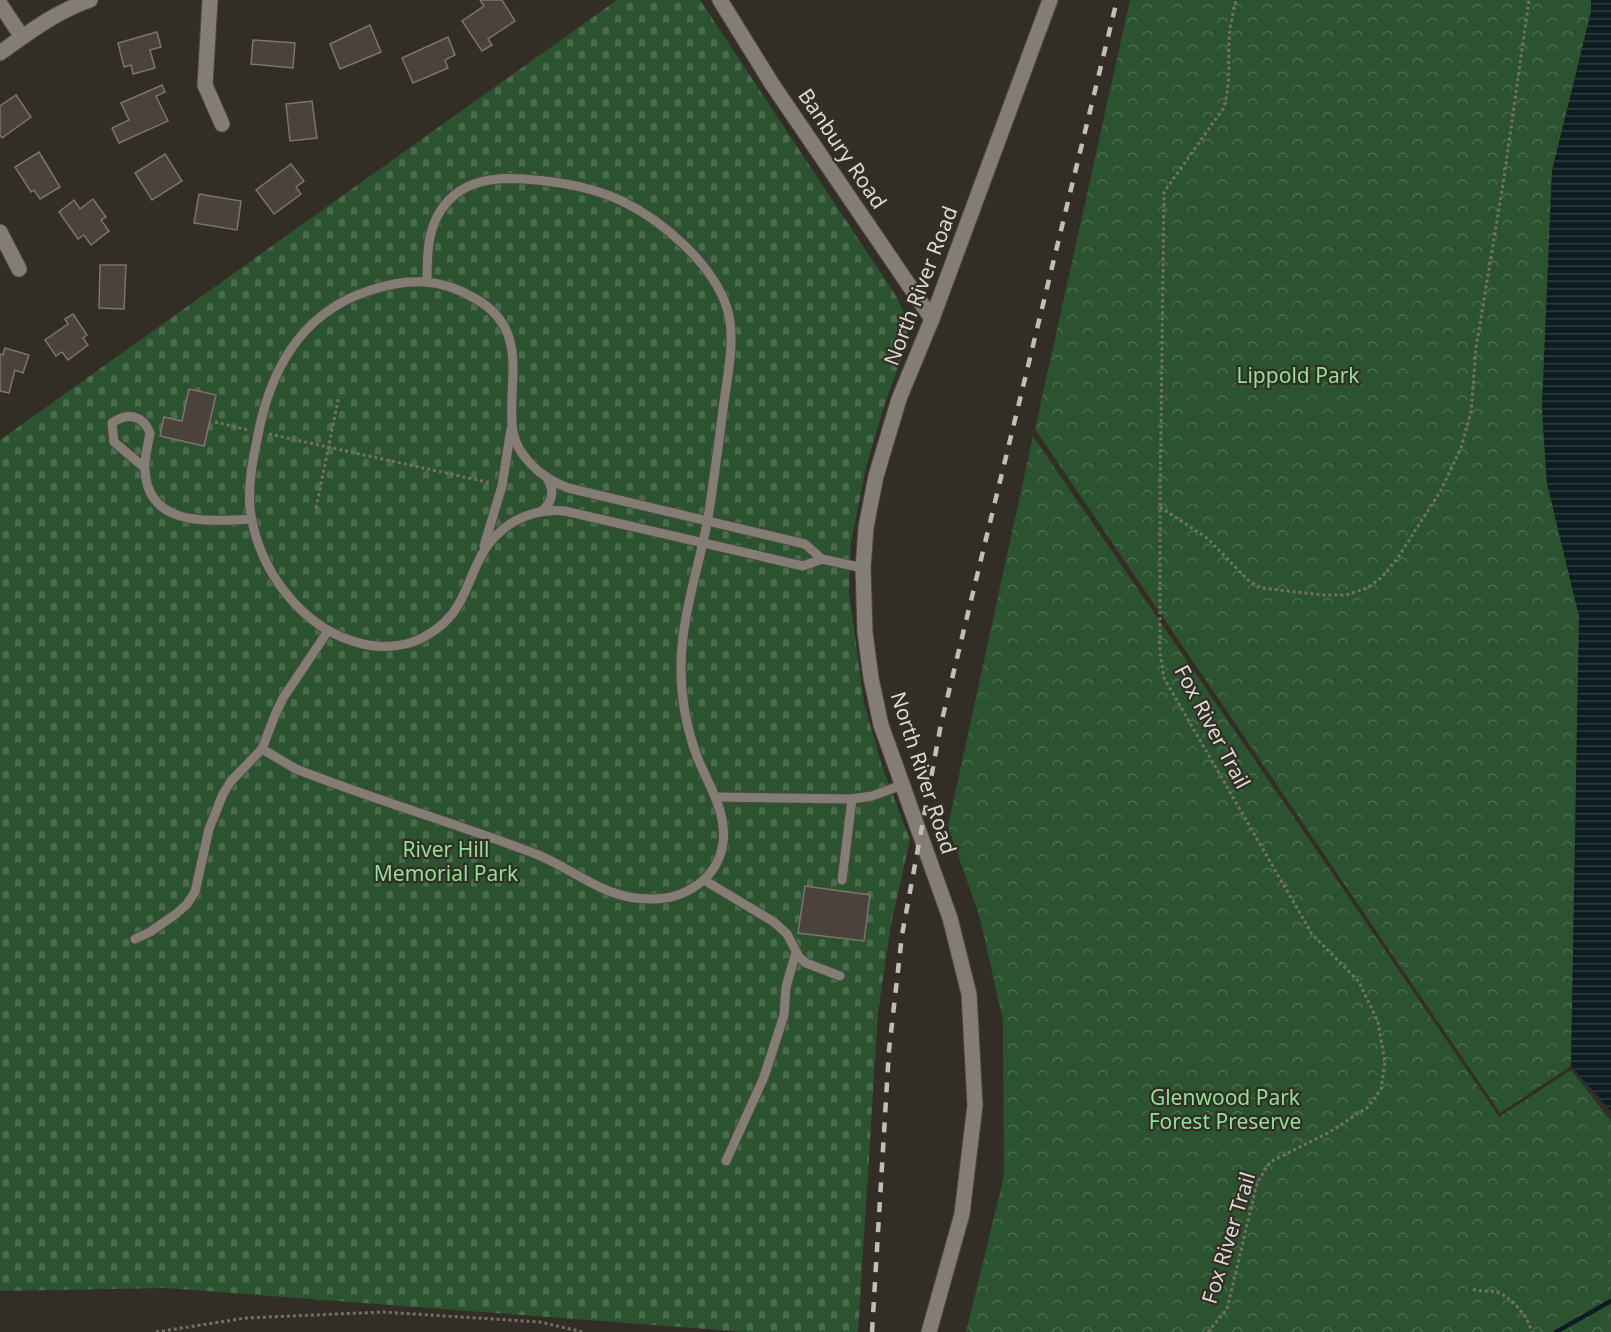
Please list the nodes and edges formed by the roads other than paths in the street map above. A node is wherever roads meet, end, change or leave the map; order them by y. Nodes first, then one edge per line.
1 (90, 0) edge
2 (210, 0) edge
3 (720, 0) edge
4 (1050, 0) edge
5 (0, 4) edge
6 (22, 37) junction
7 (0, 53) edge
8 (222, 124) dead end
9 (0, 232) edge
10 (19, 269) dead end
11 (427, 282) junction
12 (932, 319) junction
13 (512, 423) junction
14 (145, 468) junction
15 (546, 478) junction
16 (542, 511) junction
17 (252, 519) junction
18 (707, 521) junction
19 (701, 543) junction
20 (480, 558) junction
21 (822, 559) junction
22 (863, 568) junction
23 (328, 630) junction
24 (262, 749) junction
25 (902, 785) junction
26 (715, 797) junction
27 (852, 799) junction
28 (842, 879) dead end
29 (704, 880) junction
30 (135, 939) dead end
31 (796, 952) junction
32 (840, 976) dead end
33 (726, 1161) dead end
34 (929, 1330) edge

1 - 6 main road
2 - 8 main road
3 - 12 main road, Banbury Road
4 - 12 main road, North River Road
5 - 6 main road
6 - 7 main road
9 - 10 main road
11 - 13 lane
11 - 17 lane
11 - 18 lane
12 - 22 main road, North River Road
13 - 15 lane
13 - 20 lane
14 - 14 lane
14 - 17 lane
15 - 16 lane
15 - 18 lane
16 - 19 lane
16 - 20 lane
17 - 23 lane
18 - 19 lane
18 - 21 lane
19 - 21 lane
19 - 26 lane
20 - 23 lane
21 - 22 lane
22 - 25 main road, North River Road
23 - 24 lane
24 - 29 lane
24 - 30 lane
25 - 27 lane
25 - 34 main road, North River Road
26 - 27 lane
26 - 29 lane
27 - 28 lane
29 - 31 lane
31 - 32 lane
31 - 33 lane

